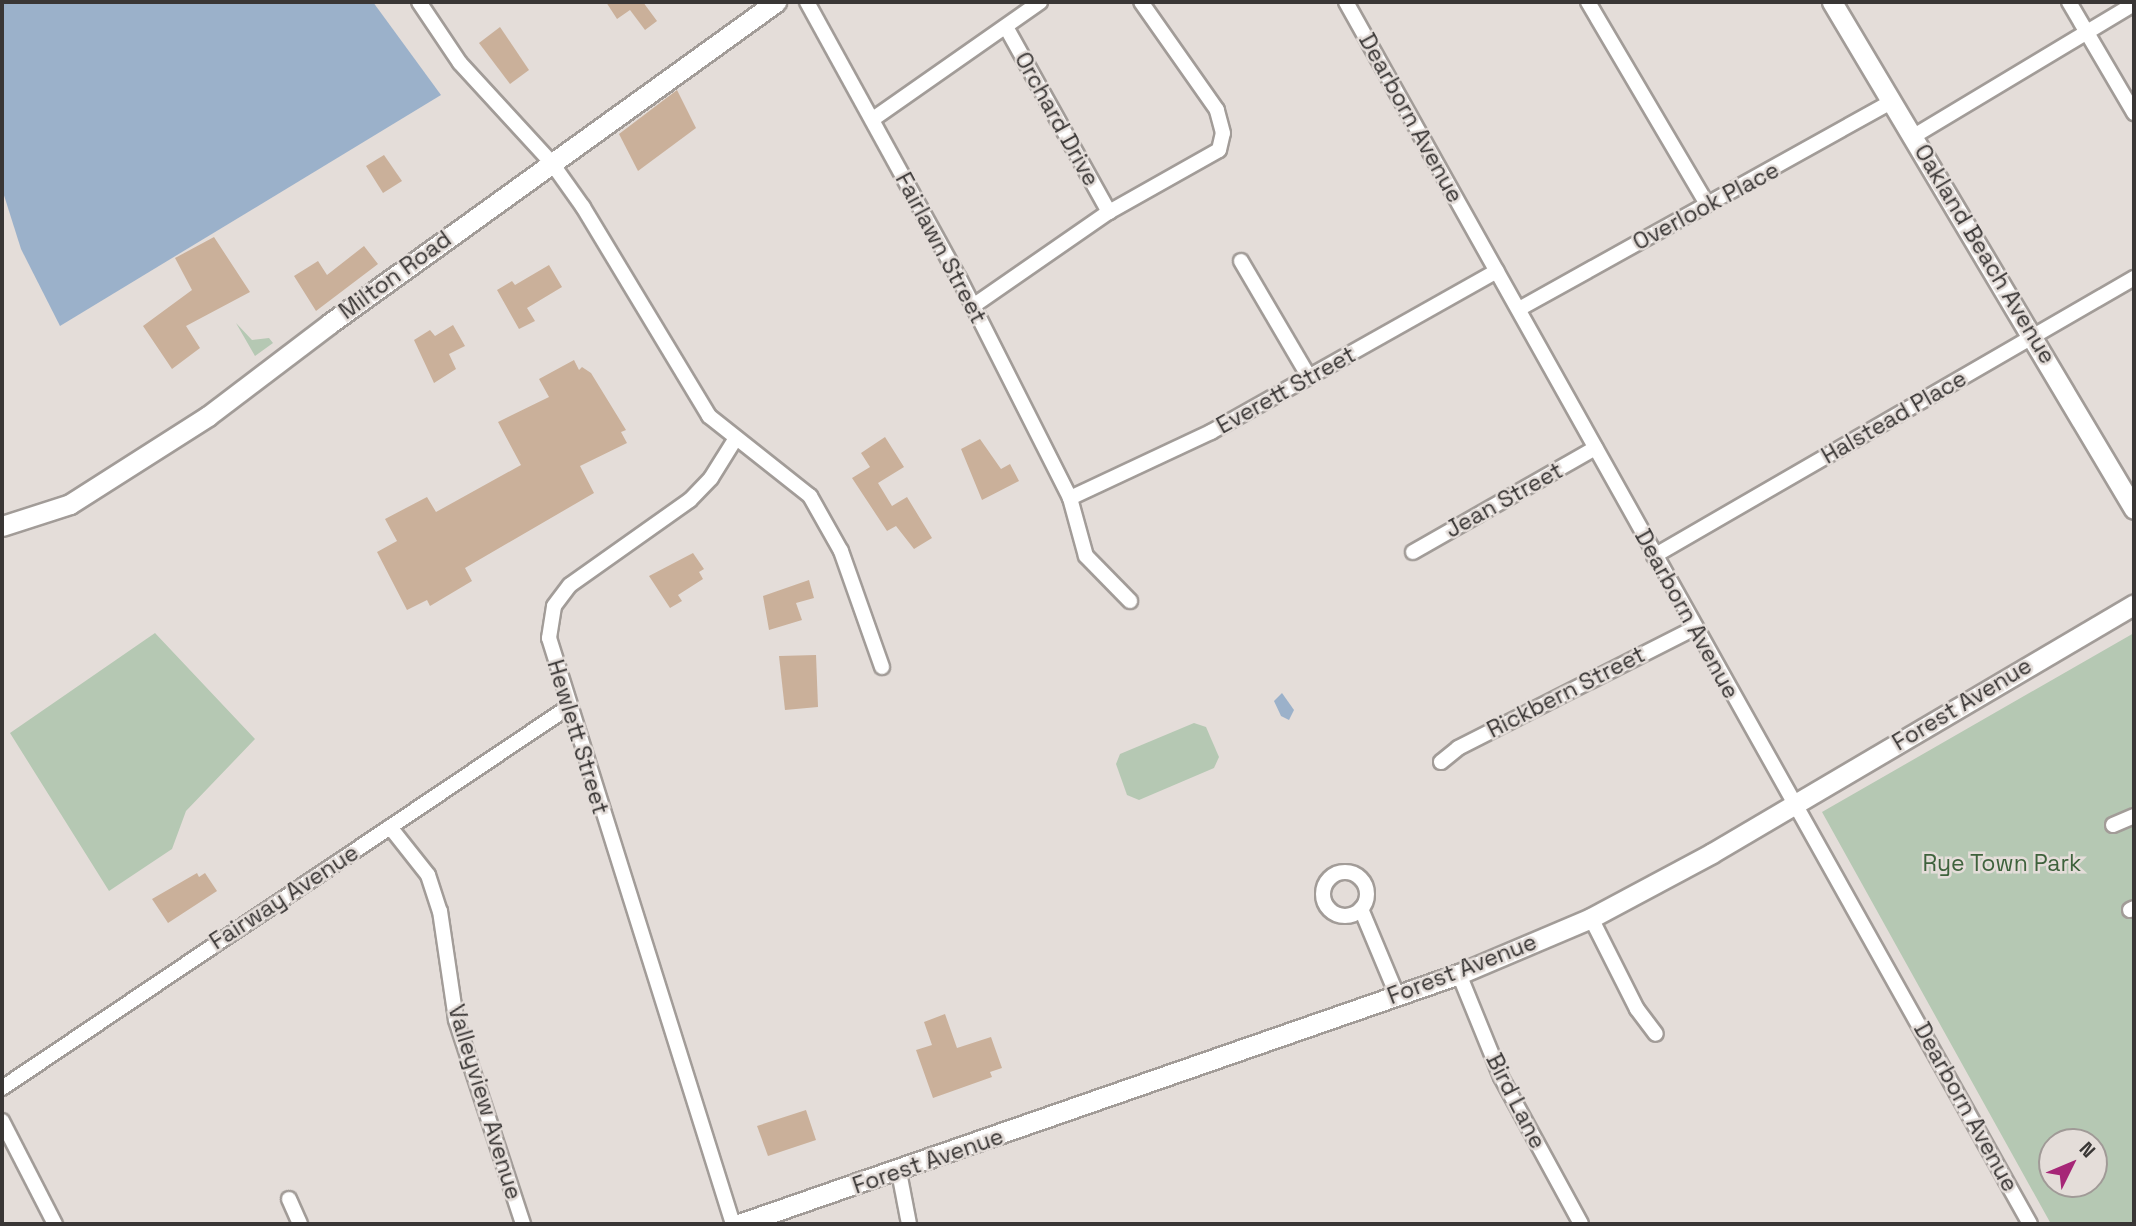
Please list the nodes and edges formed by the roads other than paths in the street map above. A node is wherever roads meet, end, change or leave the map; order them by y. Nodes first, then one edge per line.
1 (419, 2) edge
2 (776, 2) edge
3 (807, 2) edge
4 (1040, 2) edge
5 (1141, 2) edge
6 (1346, 2) edge
7 (1588, 2) edge
8 (1832, 2) edge
9 (2069, 2) edge
10 (2134, 4) edge
11 (1006, 27) junction
12 (2087, 33) junction
13 (1892, 101) junction
14 (2134, 113) edge
15 (873, 119) junction
16 (1914, 136) junction
17 (551, 162) junction
18 (1707, 204) junction
19 (1109, 212) junction
20 (1241, 261) dead end
21 (1497, 271) junction
22 (2134, 278) edge
23 (973, 306) junction
24 (1519, 309) junction
25 (2035, 336) junction
26 (1309, 377) junction
27 (736, 438) junction
28 (1595, 448) junction
29 (1070, 498) junction
30 (2134, 509) edge
31 (2, 526) edge
32 (1412, 552) dead end
33 (1654, 556) junction
34 (1130, 601) dead end
35 (2134, 604) edge
36 (1695, 628) junction
37 (882, 667) dead end
38 (567, 708) junction
39 (1441, 762) dead end
40 (1795, 804) junction
41 (2133, 818) edge
42 (2113, 825) dead end
43 (390, 827) junction
44 (1361, 909) dead end
45 (1591, 918) junction
46 (1459, 974) junction
47 (1396, 995) junction
48 (1656, 1034) dead end
49 (2, 1087) edge
50 (2, 1121) edge
51 (899, 1172) junction
52 (289, 1199) dead end
53 (55, 1224) edge
54 (300, 1224) edge
55 (523, 1224) edge
56 (733, 1224) edge
57 (739, 1224) edge
58 (909, 1224) edge
59 (1581, 1224) edge
60 (2031, 1224) edge

1 - 17 street
2 - 17 street, Milton Road
3 - 15 street, Fairlawn Street
4 - 11 street
5 - 19 street, Orchard Drive
6 - 21 street, Dearborn Avenue
7 - 18 street
8 - 13 street, Oakland Beach Avenue
9 - 12 street
10 - 12 street
11 - 15 street
11 - 19 street, Orchard Drive
12 - 14 street
12 - 16 street
13 - 16 street, Oakland Beach Avenue
13 - 18 street, Overlook Place
15 - 23 street, Fairlawn Street
16 - 25 street, Oakland Beach Avenue
17 - 27 street
17 - 31 street, Milton Road
18 - 24 street, Overlook Place
19 - 23 street, Orchard Drive
20 - 26 street
21 - 24 street, Dearborn Avenue
21 - 26 street, Everett Street
22 - 25 street, Halstead Place
23 - 29 street, Fairlawn Street
24 - 28 street, Dearborn Avenue
25 - 30 street, Oakland Beach Avenue
25 - 33 street, Halstead Place
26 - 29 street, Everett Street
27 - 37 street
27 - 38 street, Hewlett Street
28 - 32 street, Jean Street
28 - 33 street, Dearborn Avenue
29 - 34 street, Fairlawn Street
33 - 36 street, Dearborn Avenue
35 - 40 street, Forest Avenue
36 - 39 street, Rickbern Street
36 - 40 street, Dearborn Avenue
38 - 43 street, Fairway Avenue
38 - 56 street, Hewlett Street
40 - 45 street, Forest Avenue
40 - 60 street, Dearborn Avenue
41 - 42 street
43 - 49 street, Fairway Avenue
43 - 55 street, Valleyview Avenue
44 - 47 street
45 - 46 street, Forest Avenue
45 - 48 street
46 - 47 street, Forest Avenue
46 - 59 street, Bird Lane
47 - 51 street, Forest Avenue
50 - 53 street
51 - 57 street, Forest Avenue
51 - 58 street
52 - 54 street

